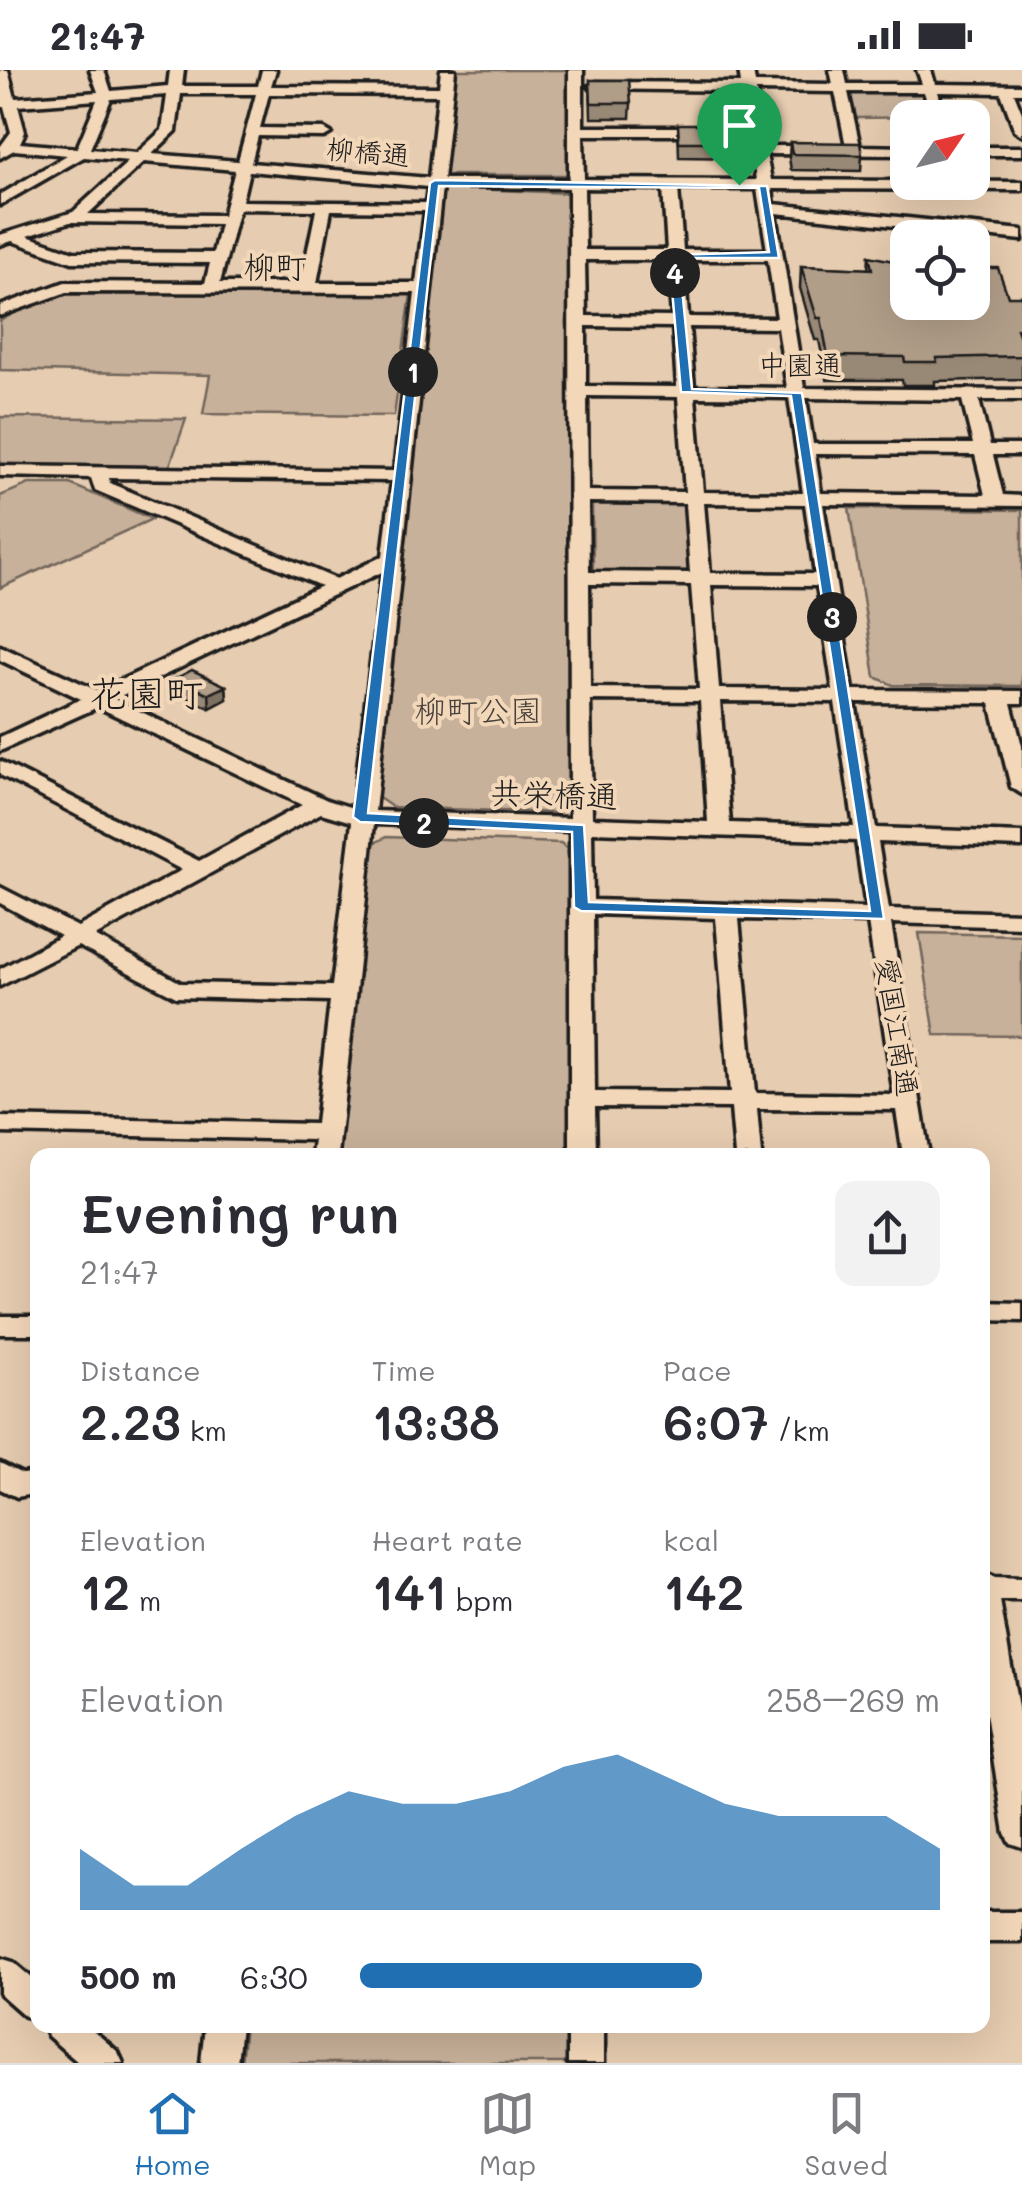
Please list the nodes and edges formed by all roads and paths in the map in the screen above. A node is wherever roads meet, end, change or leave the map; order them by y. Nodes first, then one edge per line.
1 (1, 70) edge
2 (97, 70) edge
3 (177, 70) edge
4 (269, 70) edge
5 (655, 70) edge
6 (837, 70) edge
7 (924, 70) edge
8 (576, 78) edge
9 (747, 79) edge
10 (447, 81) edge
11 (841, 88) junction
12 (930, 88) junction
13 (1014, 89) edge
14 (174, 90) junction
15 (263, 90) junction
16 (106, 95) junction
17 (934, 100) edge
18 (5, 102) edge
19 (657, 109) junction
20 (577, 130) junction
21 (1022, 131) edge
22 (251, 132) junction
23 (324, 133) dead end
24 (757, 141) junction
25 (6, 150) edge
26 (854, 150) junction
27 (890, 151) edge
28 (990, 151) edge
29 (1022, 151) edge
30 (82, 152) junction
31 (141, 157) junction
32 (242, 166) junction
33 (435, 183) junction
34 (578, 184) junction
35 (670, 184) junction
36 (763, 186) junction
37 (1022, 186) edge
38 (966, 203) edge
39 (324, 207) junction
40 (432, 207) junction
41 (18, 208) dead end
42 (768, 208) junction
43 (230, 213) junction
44 (37, 215) dead end
45 (61, 220) junction
46 (1022, 235) edge
47 (6, 238) edge
48 (578, 255) junction
49 (674, 255) junction
50 (775, 256) junction
51 (72, 257) junction
52 (217, 258) junction
53 (65, 287) junction
54 (210, 288) junction
55 (308, 288) junction
56 (423, 288) junction
57 (0, 311) edge
58 (578, 321) junction
59 (678, 322) junction
60 (786, 323) junction
61 (1022, 394) edge
62 (578, 396) junction
63 (687, 397) junction
64 (797, 398) junction
65 (970, 399) junction
66 (1022, 404) edge
67 (805, 448) junction
68 (982, 450) junction
69 (1022, 450) edge
70 (9, 473) edge
71 (100, 474) junction
72 (402, 476) junction
73 (0, 487) edge
74 (580, 496) junction
75 (694, 498) junction
76 (813, 500) junction
77 (995, 500) junction
78 (1022, 500) edge
79 (391, 560) junction
80 (579, 578) junction
81 (700, 579) junction
82 (826, 580) junction
83 (333, 584) junction
84 (0, 652) edge
85 (579, 694) junction
86 (710, 694) junction
87 (845, 696) junction
88 (999, 697) junction
89 (1022, 697) edge
90 (97, 698) junction
91 (0, 744) edge
92 (0, 767) edge
93 (1022, 787) edge
94 (319, 805) junction
95 (360, 817) junction
96 (579, 828) junction
97 (720, 832) junction
98 (866, 836) junction
99 (1022, 840) edge
100 (200, 870) junction
101 (0, 894) edge
102 (581, 907) junction
103 (726, 910) junction
104 (878, 916) junction
105 (1022, 920) edge
106 (78, 936) junction
107 (0, 979) edge
108 (342, 994) junction
109 (584, 1099) junction
110 (744, 1101) junction
111 (909, 1102) junction
112 (2, 1135) edge
113 (326, 1143) edge
114 (583, 1148) edge
115 (747, 1148) edge
116 (915, 1148) edge
117 (990, 1311) edge
118 (1022, 1312) edge
119 (0, 1324) edge
120 (30, 1325) edge
121 (0, 1473) edge
122 (30, 1484) edge
123 (990, 1588) edge
124 (1022, 1590) edge
125 (990, 1632) edge
126 (1022, 1833) edge
127 (990, 1927) edge
128 (1022, 1927) edge
129 (0, 1973) edge
130 (30, 1998) edge
131 (70, 2033) edge
132 (222, 2033) edge
133 (586, 2033) edge
134 (105, 2063) edge
135 (218, 2063) edge
136 (586, 2063) edge

1 - 18 street
2 - 16 street
3 - 14 street
4 - 15 street
5 - 19 street
6 - 11 street
7 - 12 street
8 - 19 street
8 - 20 street
9 - 11 street
9 - 19 street
9 - 24 street, 愛国江南通
10 - 15 street
10 - 33 street
11 - 12 street
11 - 26 street
12 - 13 street
12 - 17 street
13 - 21 street
14 - 15 street
14 - 16 street
14 - 31 street
15 - 22 street
16 - 18 street
16 - 30 street
18 - 25 street
19 - 20 street
19 - 24 street
20 - 34 street
22 - 23 street
22 - 32 street
24 - 26 street
24 - 36 street, 愛国江南通
25 - 30 street, 柳橋通
26 - 27 street
28 - 29 street
30 - 31 street, 柳橋通
30 - 41 street
31 - 32 street, 柳橋通
31 - 45 street
32 - 33 street, 柳橋通
32 - 43 street
33 - 34 street, 柳橋通
33 - 40 street
34 - 35 street, 柳橋通
34 - 48 street
35 - 36 street, 柳橋通
35 - 49 street
36 - 38 street, 柳橋通
36 - 42 street, 愛国江南通
37 - 38 street, 柳橋通
38 - 42 street
38 - 46 street
39 - 40 street
39 - 43 street
39 - 55 street
40 - 56 street
42 - 50 street, 愛国江南通
43 - 45 street
43 - 52 street
44 - 45 street
45 - 47 street
47 - 51 street
48 - 49 street
48 - 58 street
49 - 50 street
49 - 59 street
50 - 60 street, 愛国江南通
51 - 52 street
51 - 53 street
52 - 54 street
53 - 54 street
53 - 57 street
54 - 55 street
55 - 56 street
56 - 72 street
58 - 59 street
58 - 62 street
59 - 60 street
59 - 63 street
60 - 64 street, 愛国江南通
61 - 65 street, 中園通
62 - 63 street, 中園通
62 - 74 street
63 - 64 street, 中園通
63 - 75 street
64 - 65 street, 中園通
64 - 67 street, 愛国江南通
65 - 66 street, 中園通
65 - 68 street
67 - 68 street
67 - 76 street, 愛国江南通
68 - 69 street
68 - 77 street
70 - 71 street
70 - 73 street
71 - 72 street
71 - 83 street
72 - 79 street
74 - 75 street
74 - 80 street
75 - 76 street
75 - 81 street
76 - 77 street
76 - 82 street, 愛国江南通
77 - 78 street
79 - 83 street
79 - 95 street
80 - 81 street
80 - 85 street
81 - 82 street
81 - 86 street
82 - 87 street, 愛国江南通
83 - 90 street
84 - 90 street, 共栄橋通
85 - 86 street
85 - 96 street
86 - 87 street
86 - 97 street
87 - 88 street
87 - 98 street, 愛国江南通
88 - 89 street
88 - 93 street
90 - 91 street
90 - 94 street, 共栄橋通
92 - 100 street
94 - 95 street, 共栄橋通
94 - 100 street
95 - 96 street, 共栄橋通
95 - 108 street
96 - 97 street, 共栄橋通
96 - 102 street
97 - 98 street, 共栄橋通
98 - 99 street, 共栄橋通
98 - 104 street, 愛国江南通
100 - 106 street
101 - 106 street
102 - 103 street
102 - 109 street
103 - 104 street
103 - 110 street
104 - 105 street
104 - 111 street, 愛国江南通
106 - 107 street
106 - 108 street
108 - 113 street
109 - 110 street
109 - 114 street
110 - 111 street
110 - 115 street
111 - 116 street, 愛国江南通
112 - 113 street
117 - 118 street
119 - 120 street
121 - 122 street
123 - 124 street
125 - 126 street
127 - 128 street
129 - 130 street
131 - 134 street
132 - 135 street
133 - 136 street

